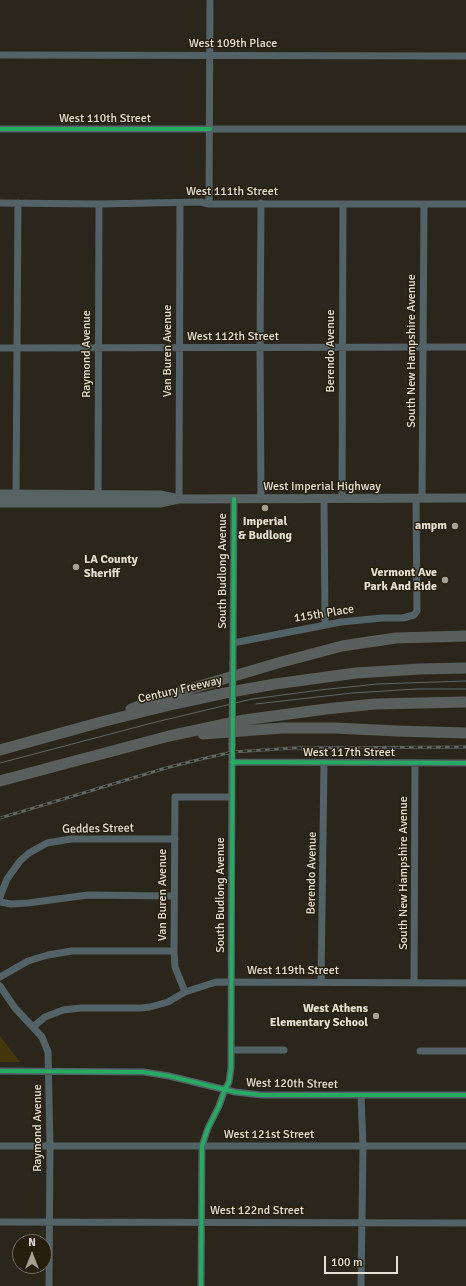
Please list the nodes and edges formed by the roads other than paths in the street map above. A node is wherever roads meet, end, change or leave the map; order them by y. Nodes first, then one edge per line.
1 (210, 0) edge
2 (0, 55) edge
3 (210, 55) junction
4 (466, 56) edge
5 (0, 129) edge
6 (210, 129) junction
7 (466, 129) edge
8 (0, 203) edge
9 (18, 203) junction
10 (180, 203) junction
11 (261, 203) junction
12 (99, 204) junction
13 (209, 204) junction
14 (343, 204) junction
15 (424, 204) junction
16 (465, 204) dead end
17 (342, 347) junction
18 (422, 347) junction
19 (466, 347) edge
20 (0, 348) edge
21 (17, 348) junction
22 (98, 348) junction
23 (179, 348) junction
24 (260, 348) junction
25 (0, 494) edge
26 (160, 495) junction
27 (419, 498) junction
28 (466, 498) edge
29 (16, 499) junction
30 (98, 499) junction
31 (179, 499) junction
32 (234, 499) junction
33 (261, 499) junction
34 (324, 499) junction
35 (342, 499) junction
36 (0, 503) edge
37 (112, 503) junction
38 (417, 611) joint
39 (325, 624) junction
40 (466, 636) edge
41 (233, 643) junction
42 (466, 663) edge
43 (466, 668) edge
44 (356, 673) junction
45 (466, 702) edge
46 (106, 721) junction
47 (466, 733) edge
48 (169, 736) junction
49 (0, 750) edge
50 (232, 762) junction
51 (324, 763) junction
52 (415, 763) junction
53 (466, 763) edge
54 (0, 782) edge
55 (232, 797) junction
56 (175, 839) junction
57 (174, 896) junction
58 (0, 897) edge
59 (0, 902) edge
60 (174, 951) junction
61 (0, 977) edge
62 (231, 982) junction
63 (321, 982) junction
64 (414, 983) junction
65 (466, 983) edge
66 (0, 986) edge
67 (185, 992) junction
68 (33, 1027) junction
69 (231, 1050) junction
70 (284, 1050) dead end
71 (420, 1051) dead end
72 (466, 1051) edge
73 (0, 1071) edge
74 (49, 1071) junction
75 (225, 1089) junction
76 (361, 1095) junction
77 (466, 1095) edge
78 (0, 1146) edge
79 (50, 1146) junction
80 (202, 1146) junction
81 (363, 1146) junction
82 (466, 1146) edge
83 (0, 1222) edge
84 (50, 1222) junction
85 (202, 1222) junction
86 (361, 1222) junction
87 (466, 1223) edge
88 (48, 1286) edge
89 (201, 1286) edge
90 (361, 1286) edge

1 - 3 street
2 - 3 street, West 109th Place
3 - 4 street, West 109th Place
3 - 6 street
5 - 6 street, West 110th Street
6 - 7 street, West 110th Street
6 - 13 street
8 - 9 street, West 111th Street
9 - 12 street, West 111th Street
9 - 21 street
10 - 12 street, West 111th Street
10 - 13 street, West 111th Street
10 - 23 street, Van Buren Avenue
11 - 13 street, West 111th Street
11 - 14 street, West 111th Street
11 - 24 street
12 - 22 street, Raymond Avenue
14 - 15 street, West 111th Street
14 - 17 street, Berendo Avenue
15 - 16 street, West 111th Street
15 - 18 street, South New Hampshire Avenue
17 - 18 street, West 112th Street
17 - 24 street, West 112th Street
17 - 35 street, Berendo Avenue
18 - 19 street, West 112th Street
18 - 27 street, South New Hampshire Avenue
20 - 21 street, West 112th Street
21 - 22 street, West 112th Street
21 - 29 street
22 - 23 street, West 112th Street
22 - 30 street, Raymond Avenue
23 - 24 street, West 112th Street
23 - 31 street, Van Buren Avenue
24 - 33 street
25 - 29 main road, West Imperial Highway
26 - 30 main road, West Imperial Highway
26 - 31 main road, West Imperial Highway
26 - 37 main road
27 - 28 main road, West Imperial Highway
27 - 35 main road, West Imperial Highway
27 - 38 street, South New Hampshire Avenue
29 - 30 main road, West Imperial Highway
29 - 36 main road, West Imperial Highway
30 - 37 main road, West Imperial Highway
31 - 32 main road, West Imperial Highway
31 - 37 main road, West Imperial Highway
32 - 33 main road, West Imperial Highway
32 - 41 street, South Budlong Avenue
33 - 34 main road, West Imperial Highway
34 - 35 main road, West Imperial Highway
34 - 39 street
38 - 39 street, 115th Place
39 - 41 street, 115th Place
40 - 46 highway
41 - 50 street, South Budlong Avenue, bridge
42 - 44 highway
43 - 44 highway, Century Freeway
44 - 46 highway, Century Freeway
45 - 48 highway
46 - 49 highway, Century Freeway
47 - 48 highway
48 - 54 highway
50 - 51 street, West 117th Street
50 - 55 street, South Budlong Avenue
51 - 52 street, West 117th Street
51 - 63 street, Berendo Avenue
52 - 53 street, West 117th Street
52 - 64 street, South New Hampshire Avenue
55 - 56 street, Van Buren Avenue
55 - 62 street, South Budlong Avenue
56 - 57 street, Van Buren Avenue
56 - 58 street, Geddes Street
57 - 59 street
57 - 60 street, Van Buren Avenue
60 - 61 street
60 - 67 street, Van Buren Avenue
62 - 63 street, West 119th Street
62 - 67 street, West 119th Street
62 - 69 street, South Budlong Avenue
63 - 64 street, West 119th Street
64 - 65 street, West 119th Street
66 - 68 street, Raymond Avenue
67 - 68 street, West 119th Street
68 - 74 street, Raymond Avenue
69 - 70 street
69 - 75 street, South Budlong Avenue
71 - 72 street
73 - 74 street, West 120th Street
74 - 75 street, West 120th Street
74 - 79 street, Raymond Avenue
75 - 76 street, West 120th Street
75 - 80 street, South Budlong Avenue
76 - 77 street, West 120th Street
76 - 81 street
78 - 79 street, West 121st Street
79 - 80 street, West 121st Street
79 - 84 street, Raymond Avenue
80 - 81 street, West 121st Street
80 - 85 street, South Budlong Avenue
81 - 82 street, West 121st Street
81 - 86 street
83 - 84 street, West 122nd Street
84 - 85 street, West 122nd Street
84 - 88 street, Raymond Avenue
85 - 86 street, West 122nd Street
85 - 89 street, South Budlong Avenue
86 - 87 street, West 122nd Street
86 - 90 street

